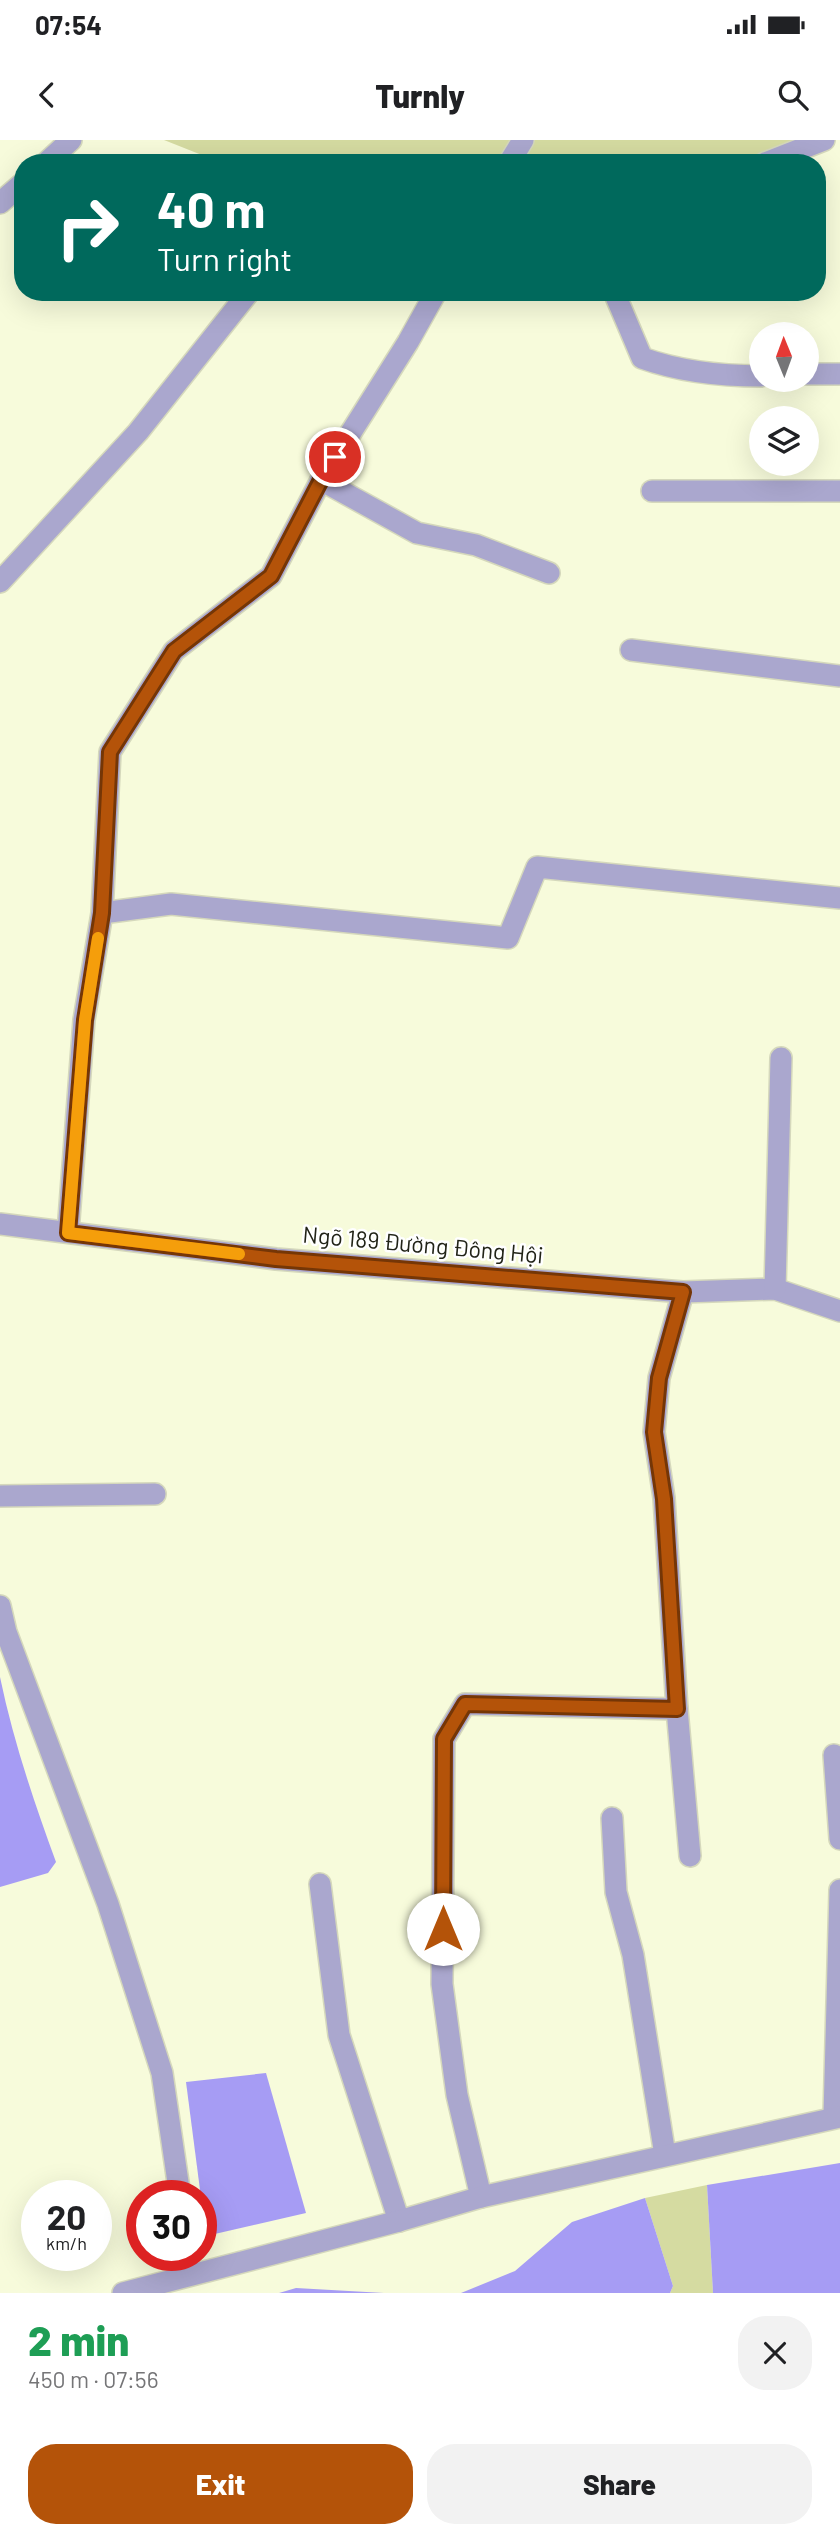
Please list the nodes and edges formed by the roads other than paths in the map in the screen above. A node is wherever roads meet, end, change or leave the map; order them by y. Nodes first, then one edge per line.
1 (72, 140) edge
2 (824, 140) edge
3 (56, 154) edge
4 (788, 154) edge
5 (14, 191) edge
6 (0, 203) edge
7 (242, 301) edge
8 (431, 301) edge
9 (618, 301) edge
10 (819, 374) edge
11 (840, 374) edge
12 (749, 376) edge
13 (321, 480) junction
14 (652, 491) dead end
15 (840, 491) edge
16 (549, 573) dead end
17 (0, 582) edge
18 (631, 650) dead end
19 (840, 676) edge
20 (840, 898) edge
21 (102, 913) junction
22 (782, 1058) dead end
23 (0, 1224) edge
24 (68, 1233) junction
25 (775, 1289) junction
26 (683, 1292) junction
27 (840, 1311) edge
28 (155, 1494) dead end
29 (0, 1496) edge
30 (0, 1606) edge
31 (677, 1709) junction
32 (834, 1755) dead end
33 (612, 1818) dead end
34 (840, 1839) edge
35 (690, 1856) dead end
36 (320, 1884) dead end
37 (840, 1890) edge
38 (837, 2116) edge
39 (665, 2155) junction
40 (178, 2180) edge
41 (481, 2197) junction
42 (399, 2221) junction
43 (217, 2259) edge
44 (175, 2271) edge
45 (123, 2293) edge

1 - 3 street
2 - 4 street
5 - 6 street
7 - 17 street
8 - 13 street
9 - 12 street
10 - 11 street
13 - 16 street
13 - 21 street
14 - 15 street
18 - 19 street
20 - 21 street
21 - 24 street
22 - 25 street
23 - 24 street, Ngõ 189 Đường Đông Hội
24 - 26 street, Ngõ 189 Đường Đông Hội
25 - 26 street, Ngõ 189 Đường Đông Hội
25 - 27 street, Ngõ 189 Đường Đông Hội
26 - 31 street
28 - 29 street
30 - 40 street
31 - 35 street
31 - 41 street
32 - 34 street
33 - 39 street
36 - 42 street
37 - 38 street
38 - 39 street
39 - 41 street
41 - 42 street
42 - 43 street
44 - 45 street

